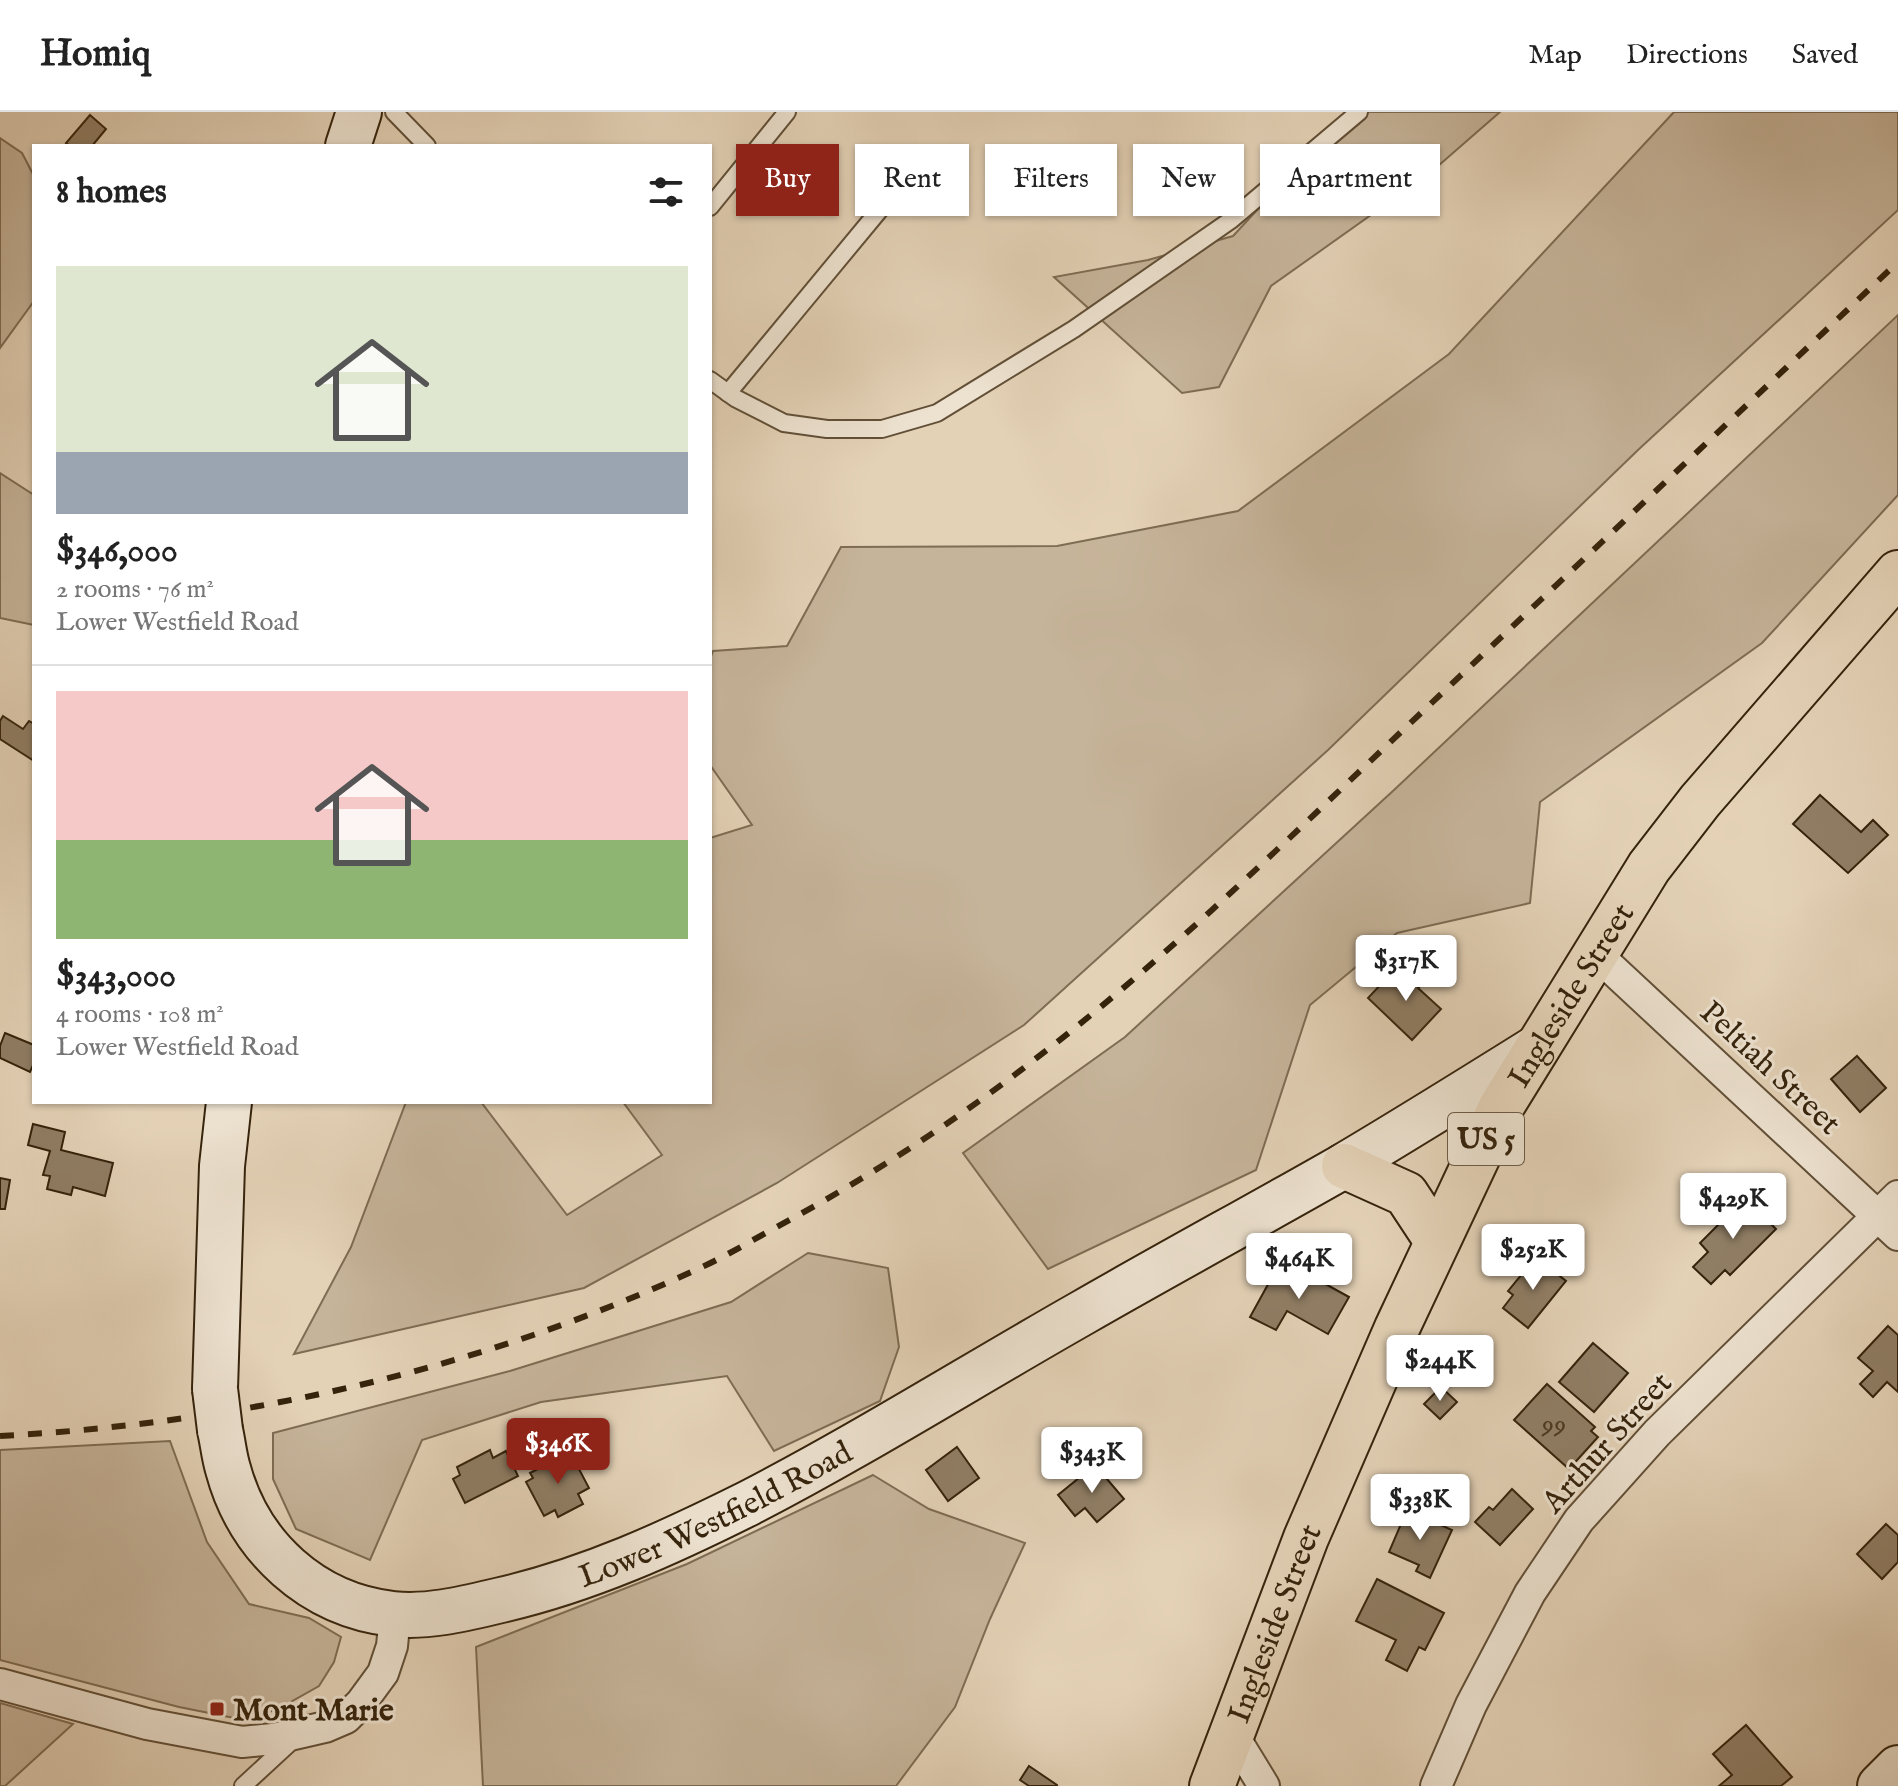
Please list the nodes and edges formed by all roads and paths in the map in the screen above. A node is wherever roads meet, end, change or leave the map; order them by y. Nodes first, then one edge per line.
1 (359, 112) edge
2 (394, 112) edge
3 (787, 112) edge
4 (1359, 112) edge
5 (349, 144) edge
6 (425, 144) edge
7 (712, 205) edge
8 (875, 216) edge
9 (712, 381) edge
10 (728, 393) junction
11 (1898, 573) edge
12 (1595, 953) junction
13 (1536, 1048) junction
14 (229, 1104) edge
15 (1344, 1166) junction
16 (1891, 1215) edge
17 (1437, 1241) junction
18 (395, 1615) junction
19 (0, 1684) edge
20 (1231, 1732) junction
21 (300, 1733) junction
22 (1898, 1768) edge
23 (243, 1786) edge
24 (1212, 1786) edge
25 (1264, 1786) edge
26 (1436, 1786) edge
27 (1880, 1786) edge

1 - 5 street
2 - 6 lane
3 - 7 lane
4 - 10 lane
8 - 10 lane
9 - 10 lane
11 - 12 main road, Ingleside Street / US 5
12 - 13 main road, Ingleside Street / US 5
12 - 16 street, Peltiah Street
13 - 15 street, Lower Westfield Road
13 - 17 main road, Ingleside Street / US 5
14 - 18 street, Lower Westfield Road
15 - 17 main road
15 - 18 street, Lower Westfield Road
16 - 26 street, Arthur Street
17 - 20 main road, Ingleside Street / US 5
18 - 21 street
19 - 21 street
20 - 24 main road, Ingleside Street / US 5
20 - 25 street
21 - 23 lane
22 - 27 street

